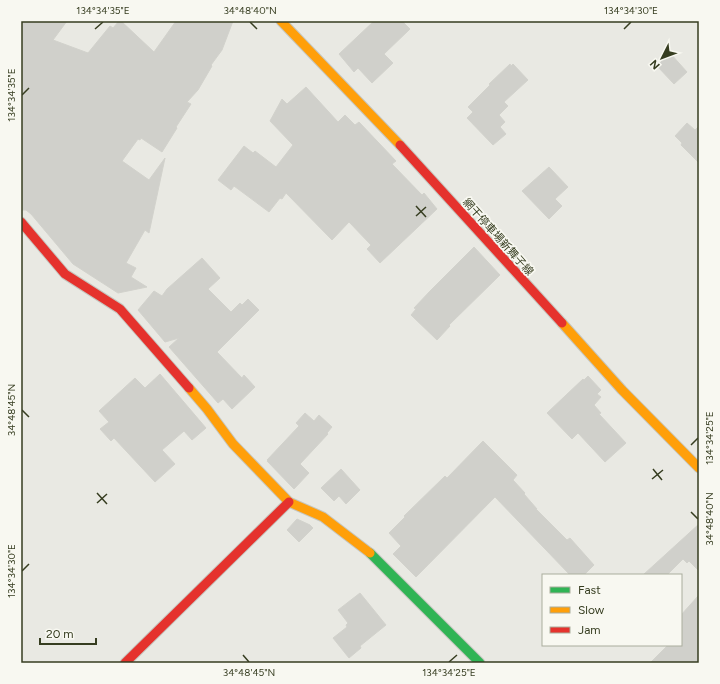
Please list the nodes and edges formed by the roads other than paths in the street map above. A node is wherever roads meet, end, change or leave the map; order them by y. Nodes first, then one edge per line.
1 (281, 21) edge
2 (21, 222) edge
3 (699, 468) edge
4 (289, 502) junction
5 (125, 663) edge
6 (480, 663) edge

1 - 3 street, 網干停車場新舞子線
2 - 4 street
4 - 5 street
4 - 6 street

